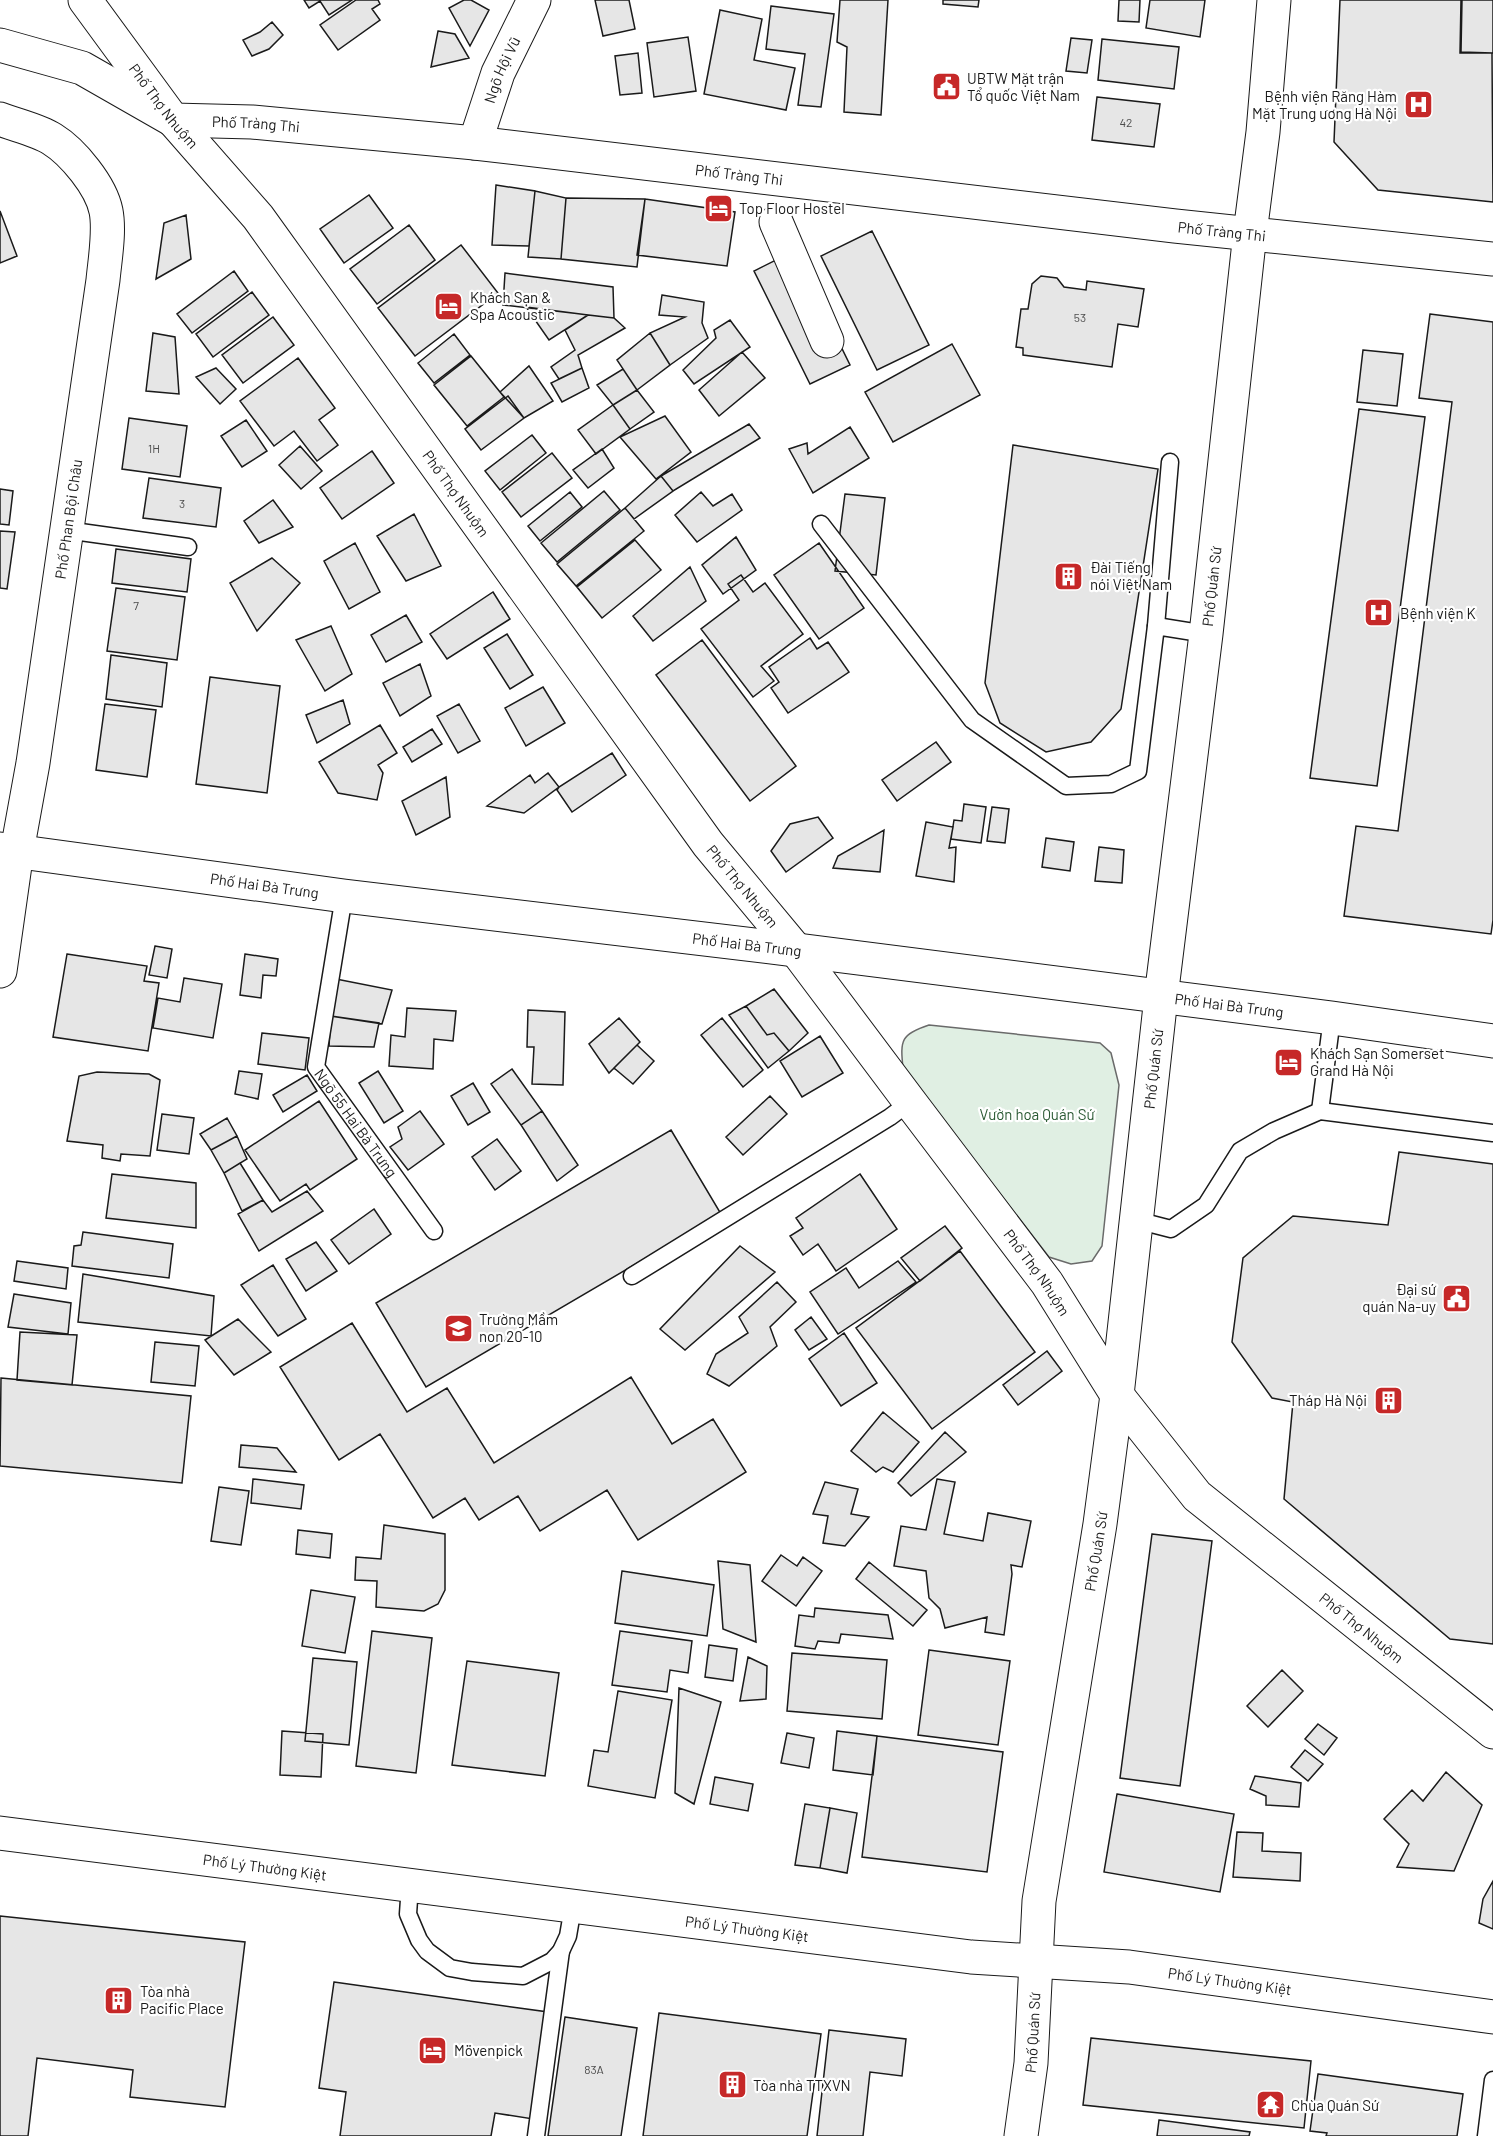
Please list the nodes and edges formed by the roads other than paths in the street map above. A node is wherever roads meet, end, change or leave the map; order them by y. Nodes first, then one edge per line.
1 (85, 0) edge
2 (534, 0) edge
3 (1274, 0) edge
4 (0, 45) edge
5 (0, 119) edge
6 (173, 120) junction
7 (475, 143) junction
8 (776, 222) dead end
9 (1250, 233) junction
10 (1493, 258) edge
11 (827, 340) dead end
12 (1170, 462) dead end
13 (821, 524) dead end
14 (66, 530) junction
15 (188, 547) dead end
16 (1156, 626) junction
17 (1206, 634) junction
18 (9, 850) edge
19 (344, 896) junction
20 (796, 950) junction
21 (0, 971) edge
22 (1161, 997) junction
23 (1332, 1018) junction
24 (1493, 1041) edge
25 (910, 1102) junction
26 (1320, 1112) junction
27 (1493, 1133) edge
28 (1136, 1220) junction
29 (434, 1231) dead end
30 (632, 1276) dead end
31 (1118, 1395) junction
32 (1493, 1731) edge
33 (0, 1833) edge
34 (410, 1885) junction
35 (573, 1907) junction
36 (561, 1951) junction
37 (1036, 1962) junction
38 (1493, 2017) edge
39 (1493, 2080) edge
40 (536, 2136) edge
41 (1021, 2136) edge
42 (1486, 2136) edge

1 - 6 street, Phố Thợ Nhuộm
2 - 7 street, Ngõ Hội Vũ
3 - 9 street, Phố Quán Sứ
4 - 6 street, Phố Tràng Thi
5 - 14 street, Phố Phan Bội Châu
6 - 7 street, Phố Tràng Thi
6 - 20 street, Phố Thợ Nhuộm
7 - 9 street, Phố Tràng Thi
8 - 11 street
9 - 10 street, Phố Tràng Thi
9 - 17 street, Phố Quán Sứ
12 - 16 lane
13 - 16 lane
14 - 15 lane
14 - 18 street, Phố Phan Bội Châu
16 - 17 lane
17 - 22 street, Phố Quán Sứ
18 - 19 street, Phố Hai Bà Trưng
18 - 21 street, Phố Phan Bội Châu
19 - 20 street, Phố Hai Bà Trưng
19 - 29 lane, Ngõ 55 Hai Bà Trưng
20 - 22 street, Phố Hai Bà Trưng
20 - 25 street, Phố Thợ Nhuộm
22 - 23 street, Phố Hai Bà Trưng
22 - 28 street, Phố Quán Sứ
23 - 24 street, Phố Hai Bà Trưng
23 - 26 lane
25 - 30 lane
25 - 31 street, Phố Thợ Nhuộm
26 - 27 lane
26 - 28 lane
28 - 31 street, Phố Quán Sứ
31 - 32 street, Phố Thợ Nhuộm
31 - 37 street, Phố Quán Sứ
33 - 34 street, Phố Lý Thường Kiệt
34 - 35 street, Phố Lý Thường Kiệt
34 - 36 lane
35 - 36 lane
35 - 37 street, Phố Lý Thường Kiệt
36 - 40 lane
37 - 38 street, Phố Lý Thường Kiệt
37 - 41 street, Phố Quán Sứ
39 - 42 lane

